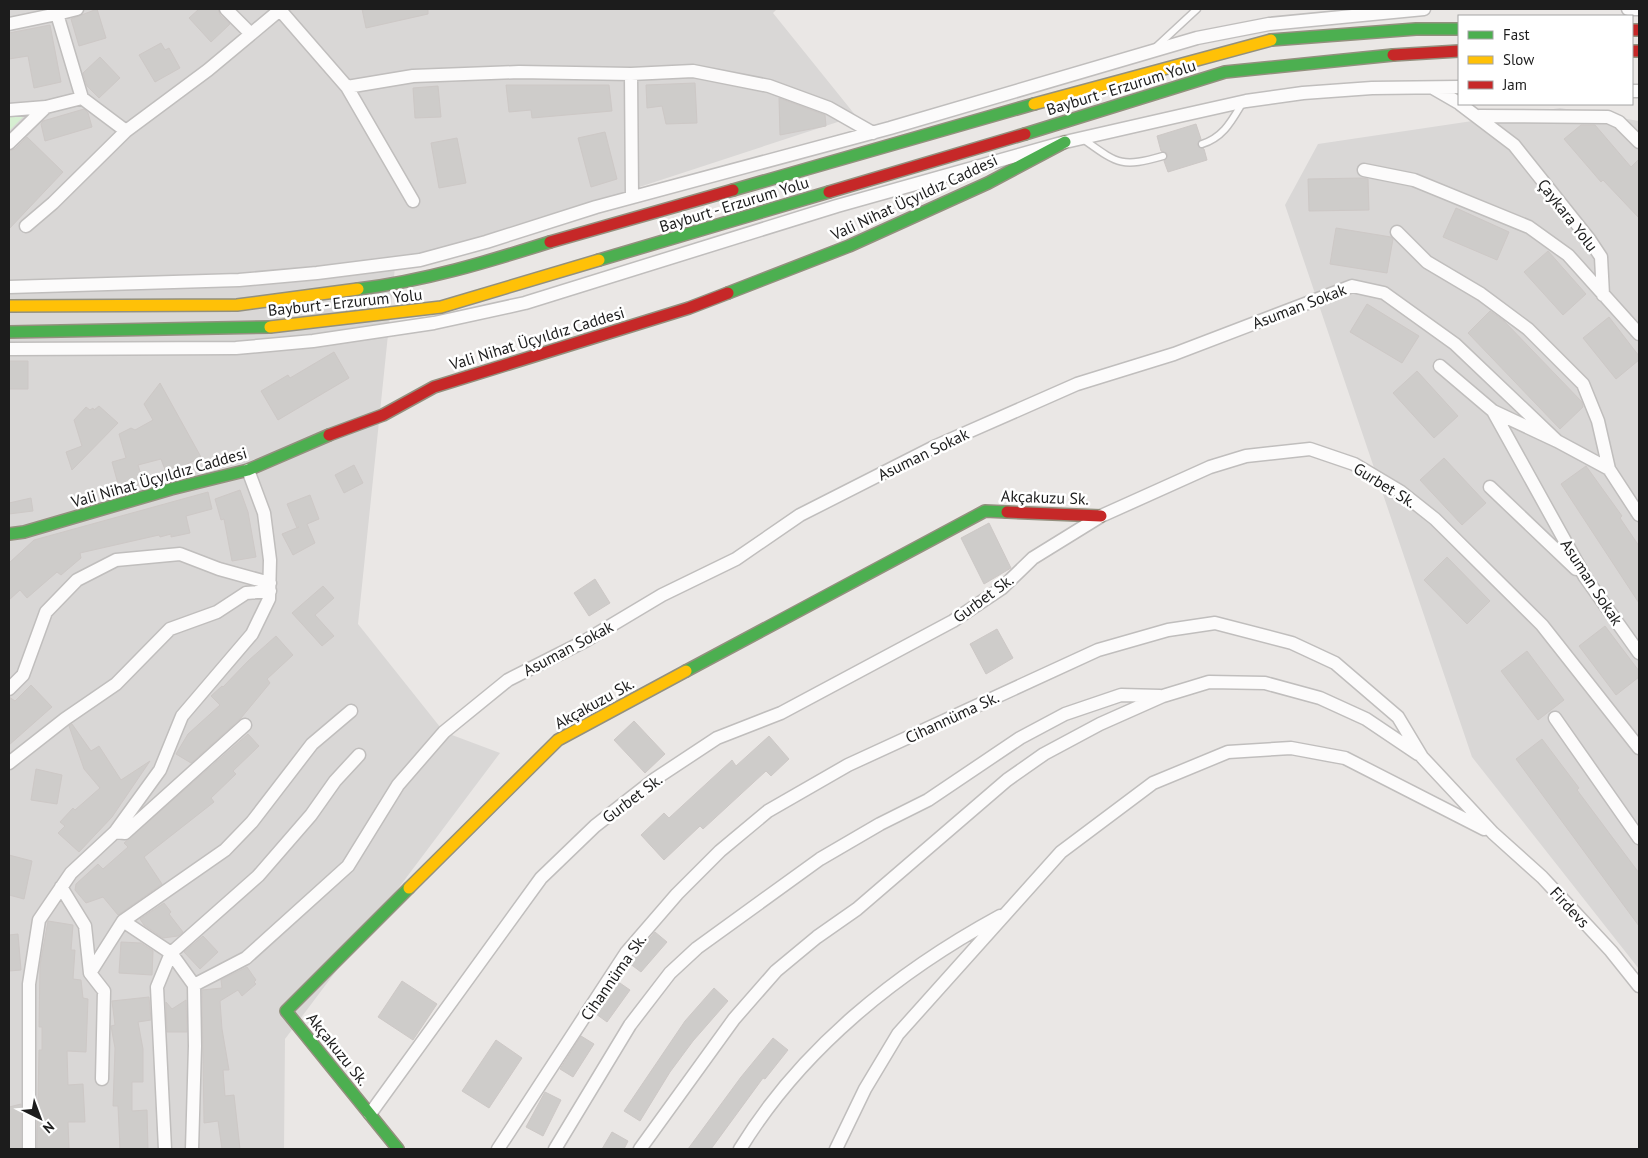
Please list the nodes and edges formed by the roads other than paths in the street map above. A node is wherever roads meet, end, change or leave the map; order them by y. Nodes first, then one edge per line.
1 (77, 9) edge
2 (226, 9) edge
3 (280, 9) edge
4 (1198, 9) edge
5 (1403, 9) edge
6 (1424, 9) edge
7 (1628, 9) edge
8 (1639, 9) edge
9 (57, 14) junction
10 (9, 24) edge
11 (1458, 29) edge
12 (250, 34) junction
13 (1150, 52) junction
14 (1458, 52) edge
15 (631, 74) junction
16 (1431, 86) junction
17 (347, 87) junction
18 (1458, 87) edge
19 (82, 98) junction
20 (1244, 101) junction
21 (1458, 103) edge
22 (1462, 105) edge
23 (46, 107) junction
24 (9, 110) edge
25 (1478, 116) junction
26 (126, 131) junction
27 (873, 133) junction
28 (1082, 139) junction
29 (1065, 142) junction
30 (1639, 142) edge
31 (9, 143) edge
32 (1202, 144) dead end
33 (1163, 156) dead end
34 (1364, 170) dead end
35 (632, 197) junction
36 (413, 201) dead end
37 (26, 226) dead end
38 (1397, 232) dead end
39 (9, 287) edge
40 (1604, 295) junction
41 (9, 306) edge
42 (9, 332) edge
43 (1639, 334) edge
44 (9, 350) edge
45 (1440, 366) dead end
46 (1493, 411) junction
47 (1557, 441) junction
48 (1609, 469) junction
49 (248, 470) junction
50 (1490, 487) dead end
51 (1639, 515) edge
52 (1100, 516) junction
53 (24, 532) junction
54 (9, 534) edge
55 (9, 546) edge
56 (1585, 577) junction
57 (270, 587) junction
58 (1639, 653) edge
59 (9, 689) edge
60 (1163, 696) junction
61 (351, 711) dead end
62 (1555, 718) dead end
63 (245, 725) dead end
64 (1639, 748) edge
65 (359, 755) dead end
66 (1422, 757) junction
67 (9, 763) edge
68 (114, 832) junction
69 (1493, 833) junction
70 (1639, 838) edge
71 (61, 887) junction
72 (1008, 912) junction
73 (123, 921) junction
74 (171, 953) junction
75 (90, 973) junction
76 (194, 985) junction
77 (1639, 986) edge
78 (102, 1079) dead end
79 (370, 1114) junction
80 (29, 1149) edge
81 (165, 1149) edge
82 (192, 1149) edge
83 (398, 1149) edge
84 (498, 1149) edge
85 (555, 1149) edge
86 (640, 1149) edge
87 (740, 1149) edge
88 (836, 1149) edge

1 - 9 street
2 - 12 street
3 - 12 street
3 - 17 street
4 - 13 lane
5 - 6 street
5 - 13 street
7 - 8 street
9 - 10 street
9 - 19 street
11 - 41 main road, Bayburt - Erzurum Yolu
12 - 26 street
13 - 27 street
14 - 42 main road, Bayburt - Erzurum Yolu
15 - 17 street
15 - 27 street
15 - 35 street
16 - 18 street
16 - 20 street
16 - 21 street, Çaykara Yolu
17 - 36 street
19 - 23 street
19 - 26 street
20 - 28 street
20 - 32 lane
22 - 25 street, Çaykara Yolu
23 - 24 street
23 - 31 street
25 - 30 street
25 - 40 street, Çaykara Yolu
26 - 37 street
27 - 35 street
28 - 29 street
28 - 33 lane
29 - 44 street
29 - 49 main road, Vali Nihat Üçyıldız Caddesi
34 - 40 street, Çaykara Yolu
35 - 39 street
38 - 48 street
40 - 43 street
45 - 46 street
46 - 47 street
46 - 56 street, Asuman Sokak
47 - 48 street
47 - 76 street, Asuman Sokak
48 - 51 street
49 - 53 main road, Vali Nihat Üçyıldız Caddesi
49 - 57 street
50 - 56 street
52 - 64 street, Gurbet Sk.
52 - 79 street, Gurbet Sk.
52 - 79 main road, Akçakuzu Sk.
53 - 54 main road, Vali Nihat Üçyıldız Caddesi
53 - 55 main road
56 - 58 street, Asuman Sokak
57 - 59 street
57 - 67 street
57 - 68 street
60 - 66 street
60 - 85 street
60 - 86 street
61 - 73 street
62 - 70 street
63 - 68 street
65 - 74 street
66 - 69 street, Cihannüma Sk.
66 - 84 street, Cihannüma Sk.
68 - 71 street
69 - 72 street
69 - 77 street, Firdevs
71 - 75 street
71 - 80 street
72 - 87 street
72 - 88 street
73 - 74 street
73 - 75 street
74 - 76 street
74 - 81 street
75 - 78 street
76 - 82 street
79 - 83 main road, Akçakuzu Sk.

